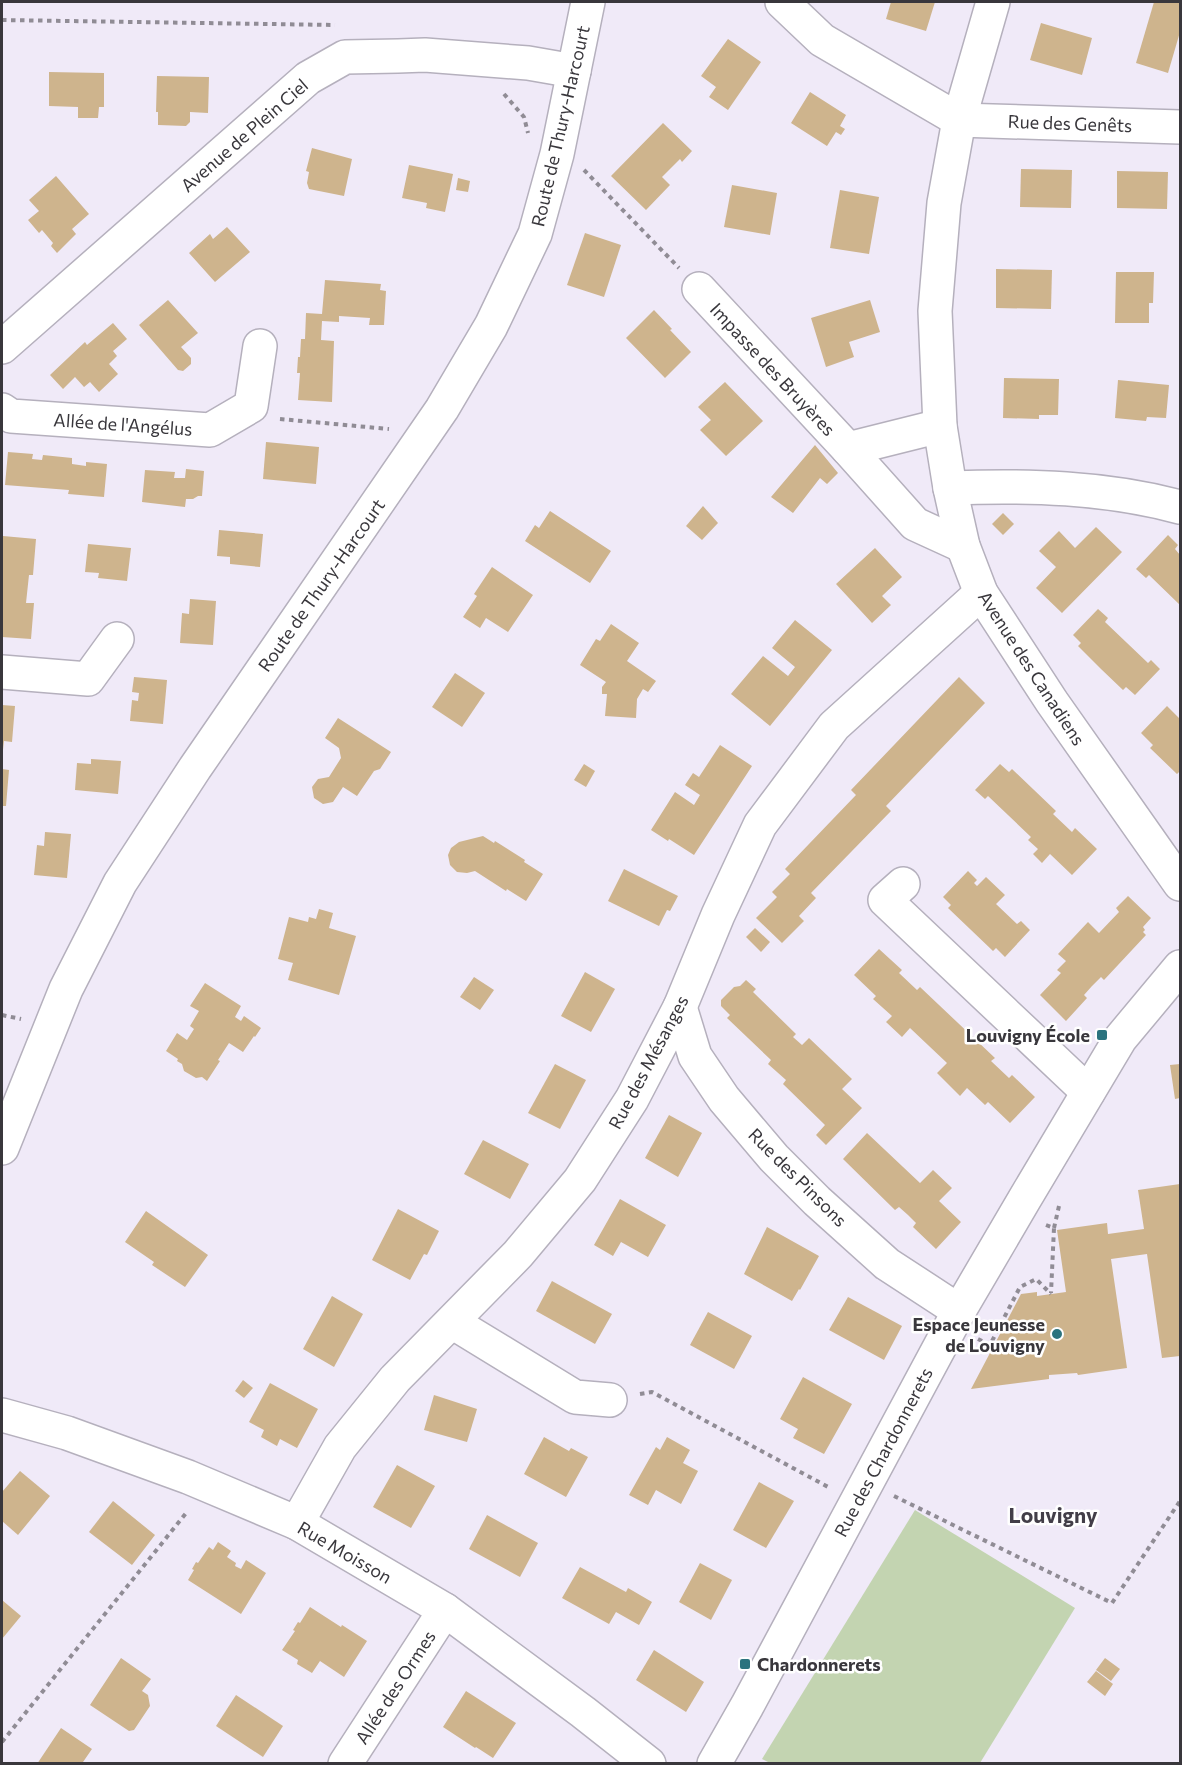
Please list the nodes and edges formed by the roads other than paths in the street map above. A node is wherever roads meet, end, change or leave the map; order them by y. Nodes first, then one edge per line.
1 (570, 2) edge
2 (588, 2) edge
3 (782, 2) edge
4 (993, 2) edge
5 (565, 69) junction
6 (959, 120) junction
7 (1180, 127) edge
8 (699, 289) road end
9 (2, 346) edge
10 (260, 346) dead end
11 (2, 410) edge
12 (940, 426) junction
13 (848, 449) junction
14 (950, 488) junction
15 (1180, 507) edge
16 (963, 546) junction
17 (981, 593) junction
18 (117, 639) dead end
19 (2, 672) edge
20 (903, 884) dead end
21 (1180, 884) edge
22 (1180, 967) edge
23 (680, 1007) junction
24 (1088, 1092) junction
25 (2, 1148) edge
26 (959, 1311) junction
27 (452, 1322) junction
28 (610, 1400) road end
29 (2, 1415) edge
30 (297, 1524) junction
31 (445, 1610) junction
32 (345, 1764) edge
33 (649, 1764) edge
34 (714, 1764) edge

1 - 5 street, Route de Thury-Harcourt
2 - 5 street, Route de Thury-Harcourt
3 - 6 street
4 - 6 street, Avenue des Canadiens
5 - 9 street, Avenue de Plein Ciel
5 - 25 street, Route de Thury-Harcourt
6 - 7 street, Rue des Genêts
6 - 12 street, Avenue des Canadiens
8 - 13 street, Impasse des Bruyères
10 - 11 street, Allée de l'Angélus
12 - 13 street, Impasse des Bruyères
12 - 14 street, Avenue des Canadiens
13 - 16 street, Impasse des Bruyères
14 - 15 street
14 - 16 street, Avenue des Canadiens
16 - 17 street, Avenue des Canadiens
17 - 21 street, Avenue des Canadiens
17 - 23 street, Rue des Mésanges
18 - 19 street
20 - 24 street
22 - 24 street, Rue des Chardonnerets
23 - 26 street, Rue des Pinsons
23 - 27 street, Rue des Mésanges
24 - 26 street, Rue des Chardonnerets
26 - 34 street, Rue des Chardonnerets
27 - 28 street
27 - 30 street, Rue des Mésanges
29 - 30 street, Rue Moisson
30 - 31 street, Rue Moisson
31 - 32 street, Allée des Ormes
31 - 33 street, Rue Moisson

